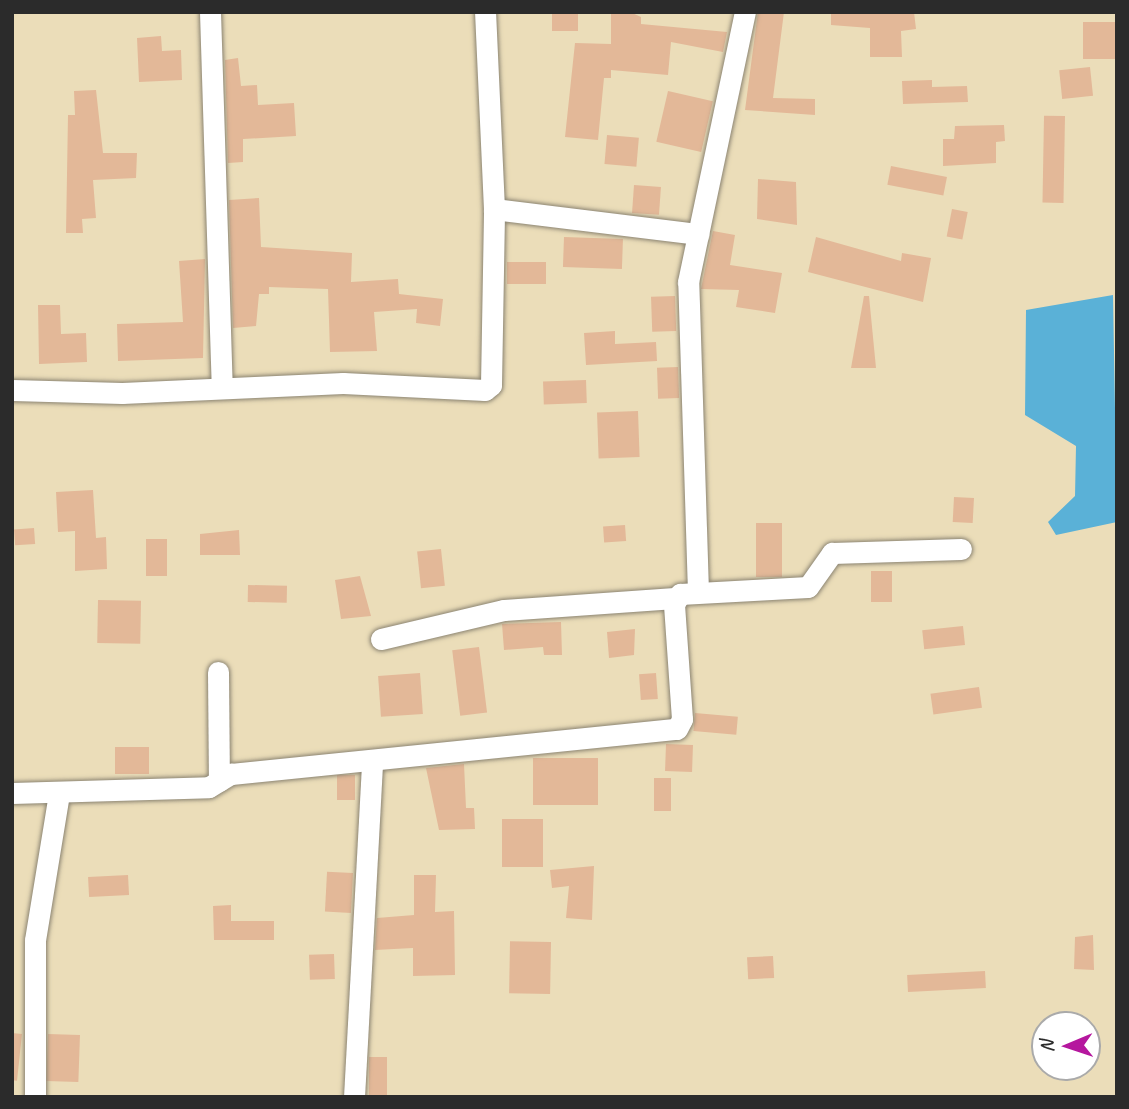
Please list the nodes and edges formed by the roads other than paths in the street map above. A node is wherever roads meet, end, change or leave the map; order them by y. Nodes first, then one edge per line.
1 (210, 12) edge
2 (485, 12) edge
3 (745, 12) edge
4 (494, 209) junction
5 (698, 234) junction
6 (222, 385) junction
7 (12, 390) edge
8 (961, 549) dead end
9 (698, 592) junction
10 (675, 598) junction
11 (381, 639) dead end
12 (218, 673) dead end
13 (372, 760) junction
14 (219, 781) junction
15 (12, 793) edge
16 (59, 793) junction
17 (35, 1097) edge
18 (354, 1097) edge

1 - 6 street
2 - 4 street
3 - 5 street
4 - 5 street
4 - 6 street
5 - 9 street
6 - 7 street
8 - 9 street
9 - 10 street
10 - 11 street
10 - 13 street
12 - 14 street
13 - 14 street
13 - 18 street
14 - 16 street
15 - 16 street
16 - 17 street

